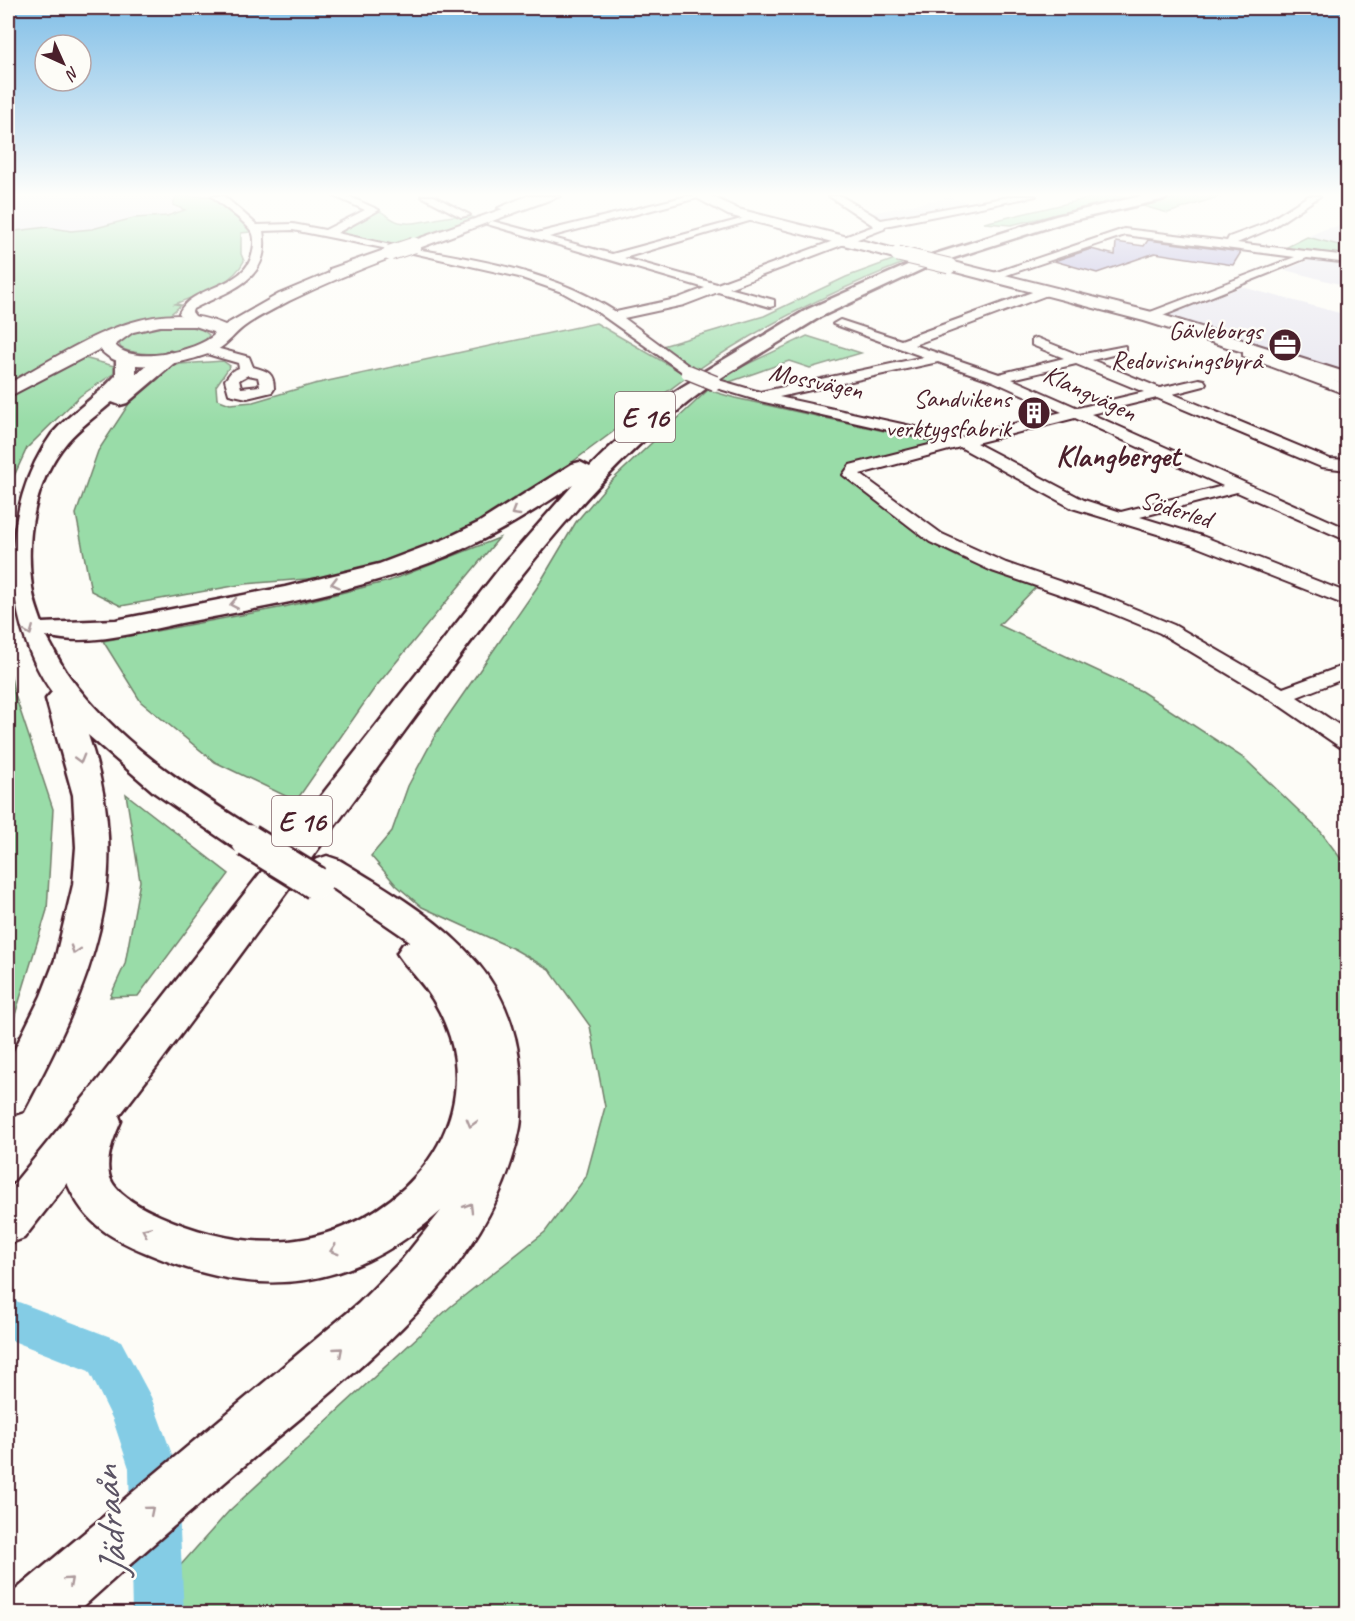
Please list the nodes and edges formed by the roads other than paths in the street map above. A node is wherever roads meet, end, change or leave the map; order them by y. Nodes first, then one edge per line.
1 (249, 272) edge
2 (338, 272) edge
3 (343, 272) edge
4 (508, 272) edge
5 (661, 272) edge
6 (763, 272) edge
7 (900, 272) edge
8 (968, 272) edge
9 (1004, 272) edge
10 (1267, 272) edge
11 (988, 277) junction
12 (719, 288) junction
13 (1046, 291) junction
14 (210, 294) junction
15 (770, 303) dead end
16 (613, 317) junction
17 (1150, 317) junction
18 (162, 321) junction
19 (198, 321) junction
20 (840, 324) dead end
21 (117, 333) junction
22 (223, 335) junction
23 (1037, 342) dead end
24 (900, 345) junction
25 (205, 349) junction
26 (1120, 349) dead end
27 (1248, 353) dead end
28 (121, 356) junction
29 (170, 358) junction
30 (941, 358) junction
31 (1076, 359) junction
32 (65, 362) junction
33 (247, 370) dead end
34 (702, 378) junction
35 (998, 378) junction
36 (1347, 381) edge
37 (1199, 383) dead end
38 (8, 391) edge
39 (1157, 393) junction
40 (760, 397) junction
41 (1075, 413) junction
42 (962, 442) junction
43 (599, 456) junction
44 (1347, 465) edge
45 (1238, 488) junction
46 (1118, 518) junction
47 (1347, 536) edge
48 (1347, 600) edge
49 (50, 630) junction
50 (1347, 670) edge
51 (56, 683) junction
52 (1281, 696) junction
53 (1347, 742) edge
54 (253, 835) junction
55 (322, 876) junction
56 (118, 1086) junction
57 (8, 1099) edge
58 (8, 1188) edge
59 (8, 1224) edge
60 (32, 1614) edge

1 - 14 street
2 - 19 main road
3 - 22 main road
4 - 16 street, Mossvägen
5 - 12 street
6 - 12 street
7 - 34 highway, E 16
8 - 11 main road
9 - 11 street
10 - 17 street
11 - 13 main road
12 - 15 street
12 - 16 street
13 - 17 main road
13 - 24 street
14 - 18 street
14 - 19 street
16 - 34 street, Mossvägen
17 - 36 main road
18 - 19 main road
18 - 21 main road
19 - 22 main road
20 - 24 street, Klangvägen
21 - 28 main road
21 - 32 main road
22 - 25 main road
23 - 31 street
24 - 30 street, Klangvägen
25 - 29 main road
25 - 33 street
26 - 31 street
27 - 36 street
28 - 29 main road
28 - 32 main road
28 -> 51 highway
29 - 49 highway
30 - 35 street, Klangvägen
30 - 40 street
31 - 35 street
31 - 39 street
32 - 38 main road
34 - 40 street, Mossvägen
34 - 43 highway, E 16
34 - 56 highway, E 16
35 - 41 street, Klangvägen
37 - 39 street
39 - 41 street
39 - 44 street
40 - 42 street, Mossvägen
41 - 42 street
41 - 45 street, Klangvägen
42 - 46 street, Söderled
42 - 52 street
43 -> 49 highway
43 - 58 highway, E 16
45 - 46 street
45 - 47 street, Klangvägen
46 - 48 street, Söderled
49 - 54 highway
50 - 52 street
51 - 54 highway
51 -> 57 highway
52 - 53 street
54 - 55 highway, bridge
55 -> 56 highway
60 -> 55 highway
56 - 59 highway, E 16

